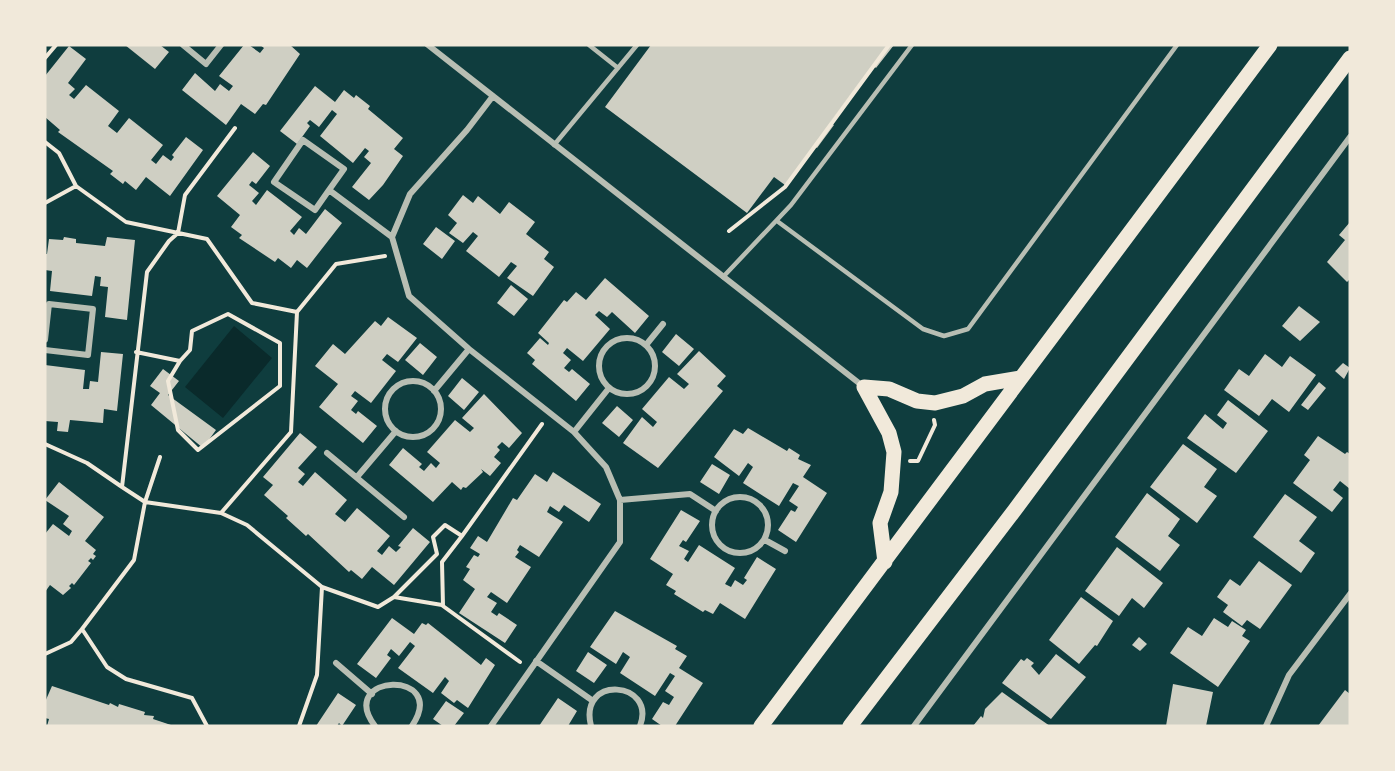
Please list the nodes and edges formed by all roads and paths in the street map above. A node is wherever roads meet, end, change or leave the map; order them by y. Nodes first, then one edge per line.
1 (56, 45) edge
2 (183, 45) edge
3 (222, 45) edge
4 (428, 45) edge
5 (589, 45) edge
6 (637, 45) edge
7 (889, 45) edge
8 (912, 45) edge
9 (1177, 45) edge
10 (1270, 45) edge
11 (45, 58) edge
12 (1350, 58) edge
13 (618, 68) junction
14 (493, 96) junction
15 (235, 128) dead end
16 (1350, 137) edge
17 (45, 142) edge
18 (554, 145) junction
19 (76, 186) junction
20 (329, 190) junction
21 (45, 203) edge
22 (777, 221) junction
23 (729, 231) dead end
24 (178, 233) junction
25 (392, 237) junction
26 (397, 254) junction
27 (723, 277) junction
28 (297, 312) junction
29 (663, 324) dead end
30 (46, 328) edge
31 (45, 340) edge
32 (646, 345) junction
33 (469, 349) junction
34 (45, 351) edge
35 (136, 352) junction
36 (180, 362) junction
37 (1020, 378) junction
38 (864, 387) junction
39 (609, 388) junction
40 (434, 391) junction
41 (550, 413) junction
42 (934, 413) dead end
43 (396, 431) junction
44 (574, 432) junction
45 (45, 444) edge
46 (327, 453) dead end
47 (160, 457) dead end
48 (907, 462) dead end
49 (357, 477) junction
50 (122, 487) junction
51 (620, 500) junction
52 (145, 501) junction
53 (716, 511) junction
54 (221, 513) junction
55 (404, 517) dead end
56 (462, 536) junction
57 (765, 540) junction
58 (785, 551) dead end
59 (437, 554) junction
60 (444, 558) junction
61 (885, 562) junction
62 (322, 587) junction
63 (1350, 594) edge
64 (394, 597) junction
65 (443, 606) junction
66 (82, 629) junction
67 (45, 654) edge
68 (536, 661) junction
69 (336, 663) dead end
70 (530, 669) junction
71 (372, 694) junction
72 (593, 701) junction
73 (207, 726) edge
74 (299, 726) edge
75 (375, 726) edge
76 (413, 726) edge
77 (491, 726) edge
78 (591, 726) edge
79 (640, 726) edge
80 (761, 726) edge
81 (850, 726) edge
82 (914, 726) edge
83 (1266, 726) edge

1 - 11 path
2 - 3 street
4 - 14 street
5 - 13 lane
6 - 13 lane
7 - 23 path
8 - 22 lane
9 - 22 lane
10 - 37 main road
12 - 81 main road
13 - 18 lane
14 - 18 street
14 - 25 street
15 - 24 path
16 - 82 street
17 - 19 path
18 - 27 street
19 - 21 path
19 - 24 path
20 - 20 street
20 - 25 street
22 - 27 lane
24 - 28 path
24 - 35 path
25 - 26 street
26 - 28 path
26 - 33 street
27 - 38 street
28 - 54 path
29 - 32 street
30 - 31 street
30 - 34 street
32 - 39 street
32 - 39 street
33 - 40 street
33 - 41 street
35 - 36 path
35 - 50 path
36 - 36 path
37 - 38 main road
37 - 61 main road
38 - 61 main road
39 - 44 street
40 - 43 street
40 - 43 street
41 - 44 street
41 - 56 path
42 - 48 path
43 - 49 street
44 - 51 street
45 - 50 path
46 - 49 street
47 - 52 path
49 - 55 street
50 - 52 path
51 - 53 street
51 - 68 street
52 - 54 path
52 - 66 path
53 - 57 street
53 - 57 street
54 - 62 path
56 - 59 path
56 - 60 path
57 - 58 street
59 - 60 path
59 - 64 path
60 - 65 path
61 - 80 main road
62 - 64 path
62 - 74 path
63 - 83 street
64 - 65 path
65 - 70 path
66 - 67 path
66 - 73 path
68 - 70 street
68 - 72 street
69 - 71 street
70 - 77 street
71 - 75 street
71 - 76 street
72 - 78 street
72 - 79 street

